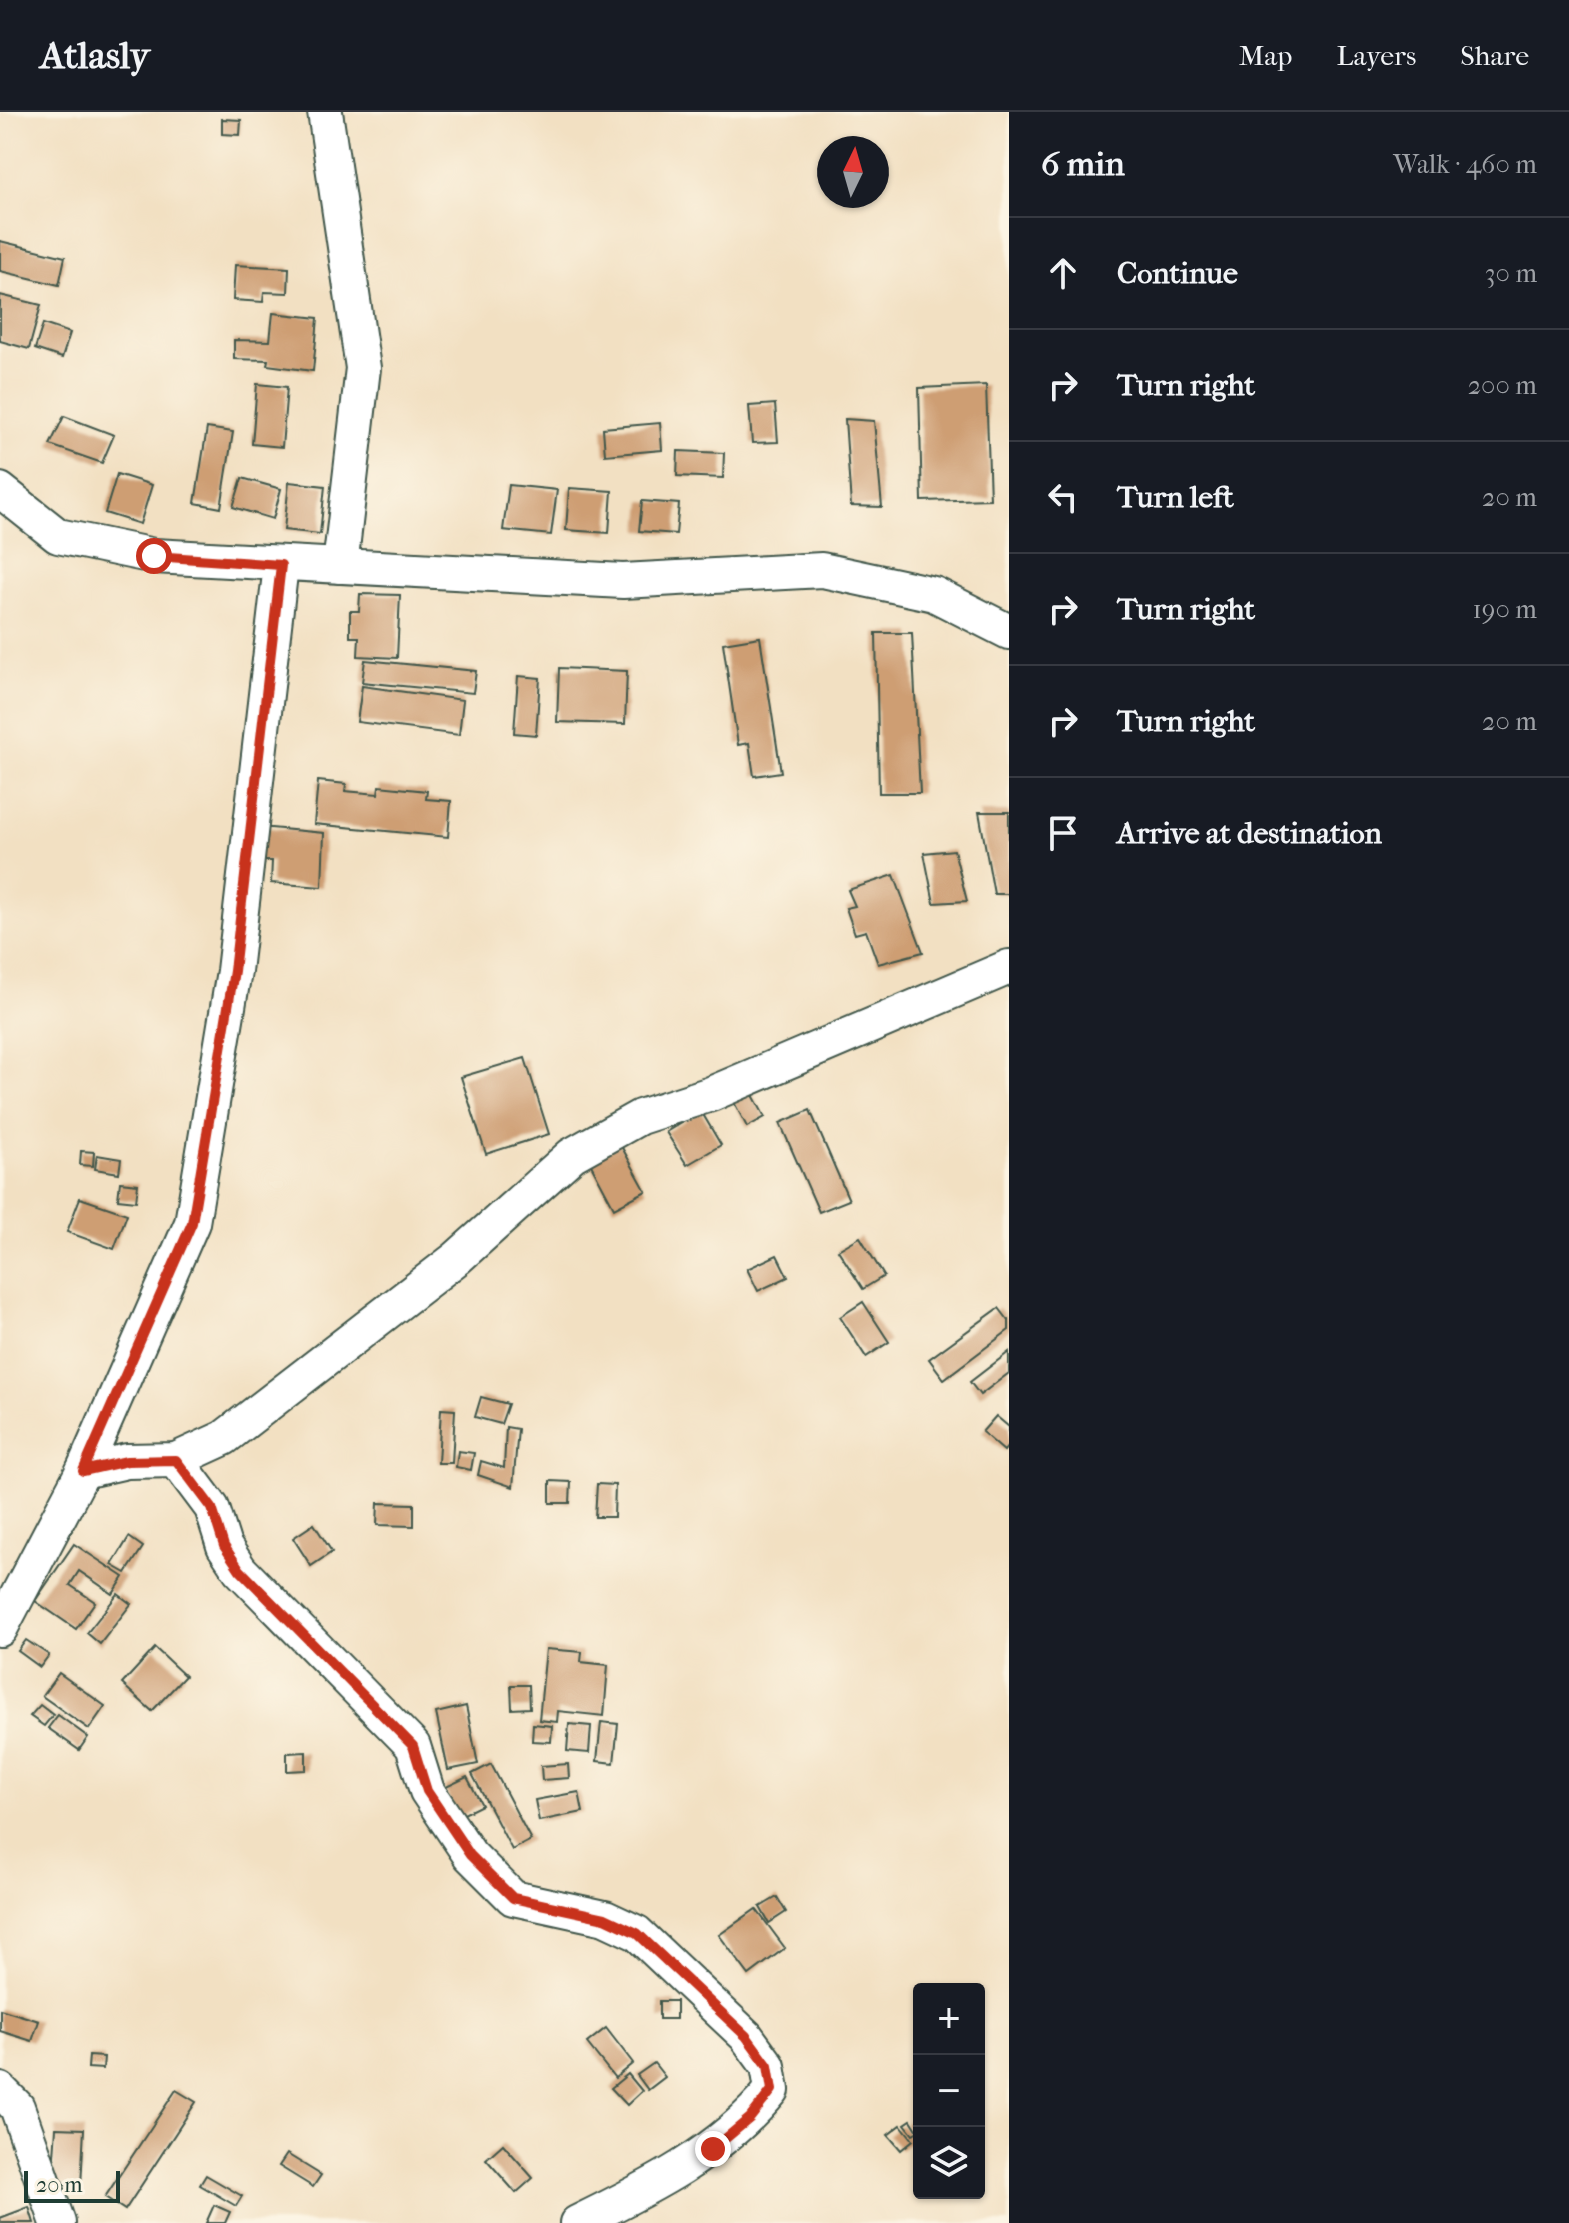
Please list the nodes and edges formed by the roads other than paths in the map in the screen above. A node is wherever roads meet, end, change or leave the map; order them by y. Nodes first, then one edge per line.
1 (325, 112) edge
2 (0, 490) edge
3 (281, 565) junction
4 (340, 566) junction
5 (1009, 632) edge
6 (1009, 967) edge
7 (176, 1460) junction
8 (83, 1471) junction
9 (0, 1629) edge
10 (0, 2090) edge
11 (58, 2223) edge
12 (577, 2223) edge

1 - 4 street
2 - 3 street
3 - 4 street
3 - 8 street
4 - 5 street
6 - 7 street
7 - 8 street
7 - 12 street
8 - 9 street
10 - 11 street

